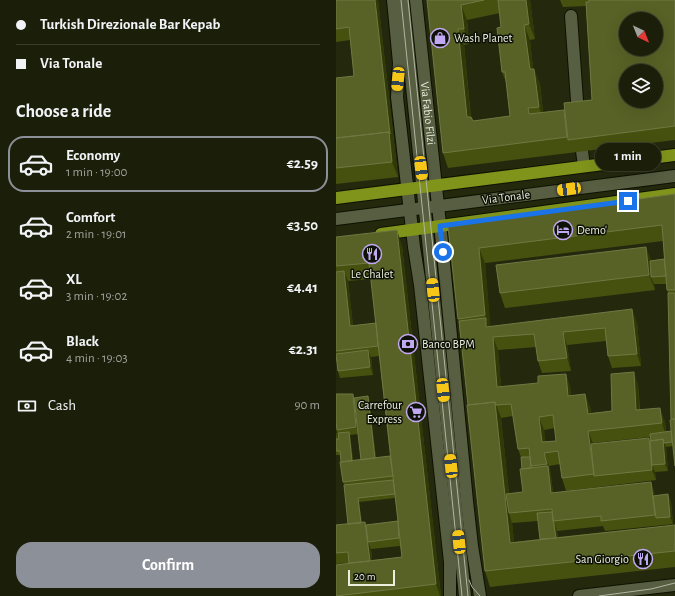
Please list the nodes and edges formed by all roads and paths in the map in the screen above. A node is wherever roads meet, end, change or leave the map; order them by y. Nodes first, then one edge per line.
1 (393, 0) edge
2 (403, 0) edge
3 (416, 0) edge
4 (571, 16) dead end
5 (578, 115) edge
6 (582, 151) edge
7 (675, 155) edge
8 (584, 166) junction
9 (675, 176) edge
10 (436, 185) junction
11 (423, 187) junction
12 (408, 189) junction
13 (675, 194) edge
14 (336, 198) edge
15 (438, 206) junction
16 (425, 208) junction
17 (410, 210) junction
18 (336, 219) edge
19 (440, 226) junction
20 (427, 228) junction
21 (413, 230) junction
22 (367, 236) edge
23 (675, 585) edge
24 (450, 596) edge
25 (465, 596) edge
26 (480, 596) edge
27 (579, 596) edge

1 - 12 street
2 - 11 street, Via Fabio Filzi
3 - 10 street, Via Fabio Filzi
4 - 5 street
6 - 8 street
7 - 8 main road, Via Tonale
8 - 10 main road, Via Tonale
9 - 15 street, Via Tonale
10 - 11 main road, Via Tonale
10 - 15 street, Via Fabio Filzi
11 - 12 main road, Via Tonale
11 - 16 street, Via Fabio Filzi
12 - 14 main road, Via Tonale
12 - 17 street
13 - 19 main road, Via Tonale
15 - 16 street, Via Tonale
15 - 19 street, Via Fabio Filzi
16 - 17 street, Via Tonale
16 - 20 street, Via Fabio Filzi
17 - 18 street, Via Tonale
17 - 21 street
19 - 20 main road, Via Tonale
19 - 26 street, Via Fabio Filzi
20 - 21 main road, Via Tonale
20 - 25 street, Via Fabio Filzi
21 - 22 main road, Via Tonale
21 - 24 street
23 - 27 street

